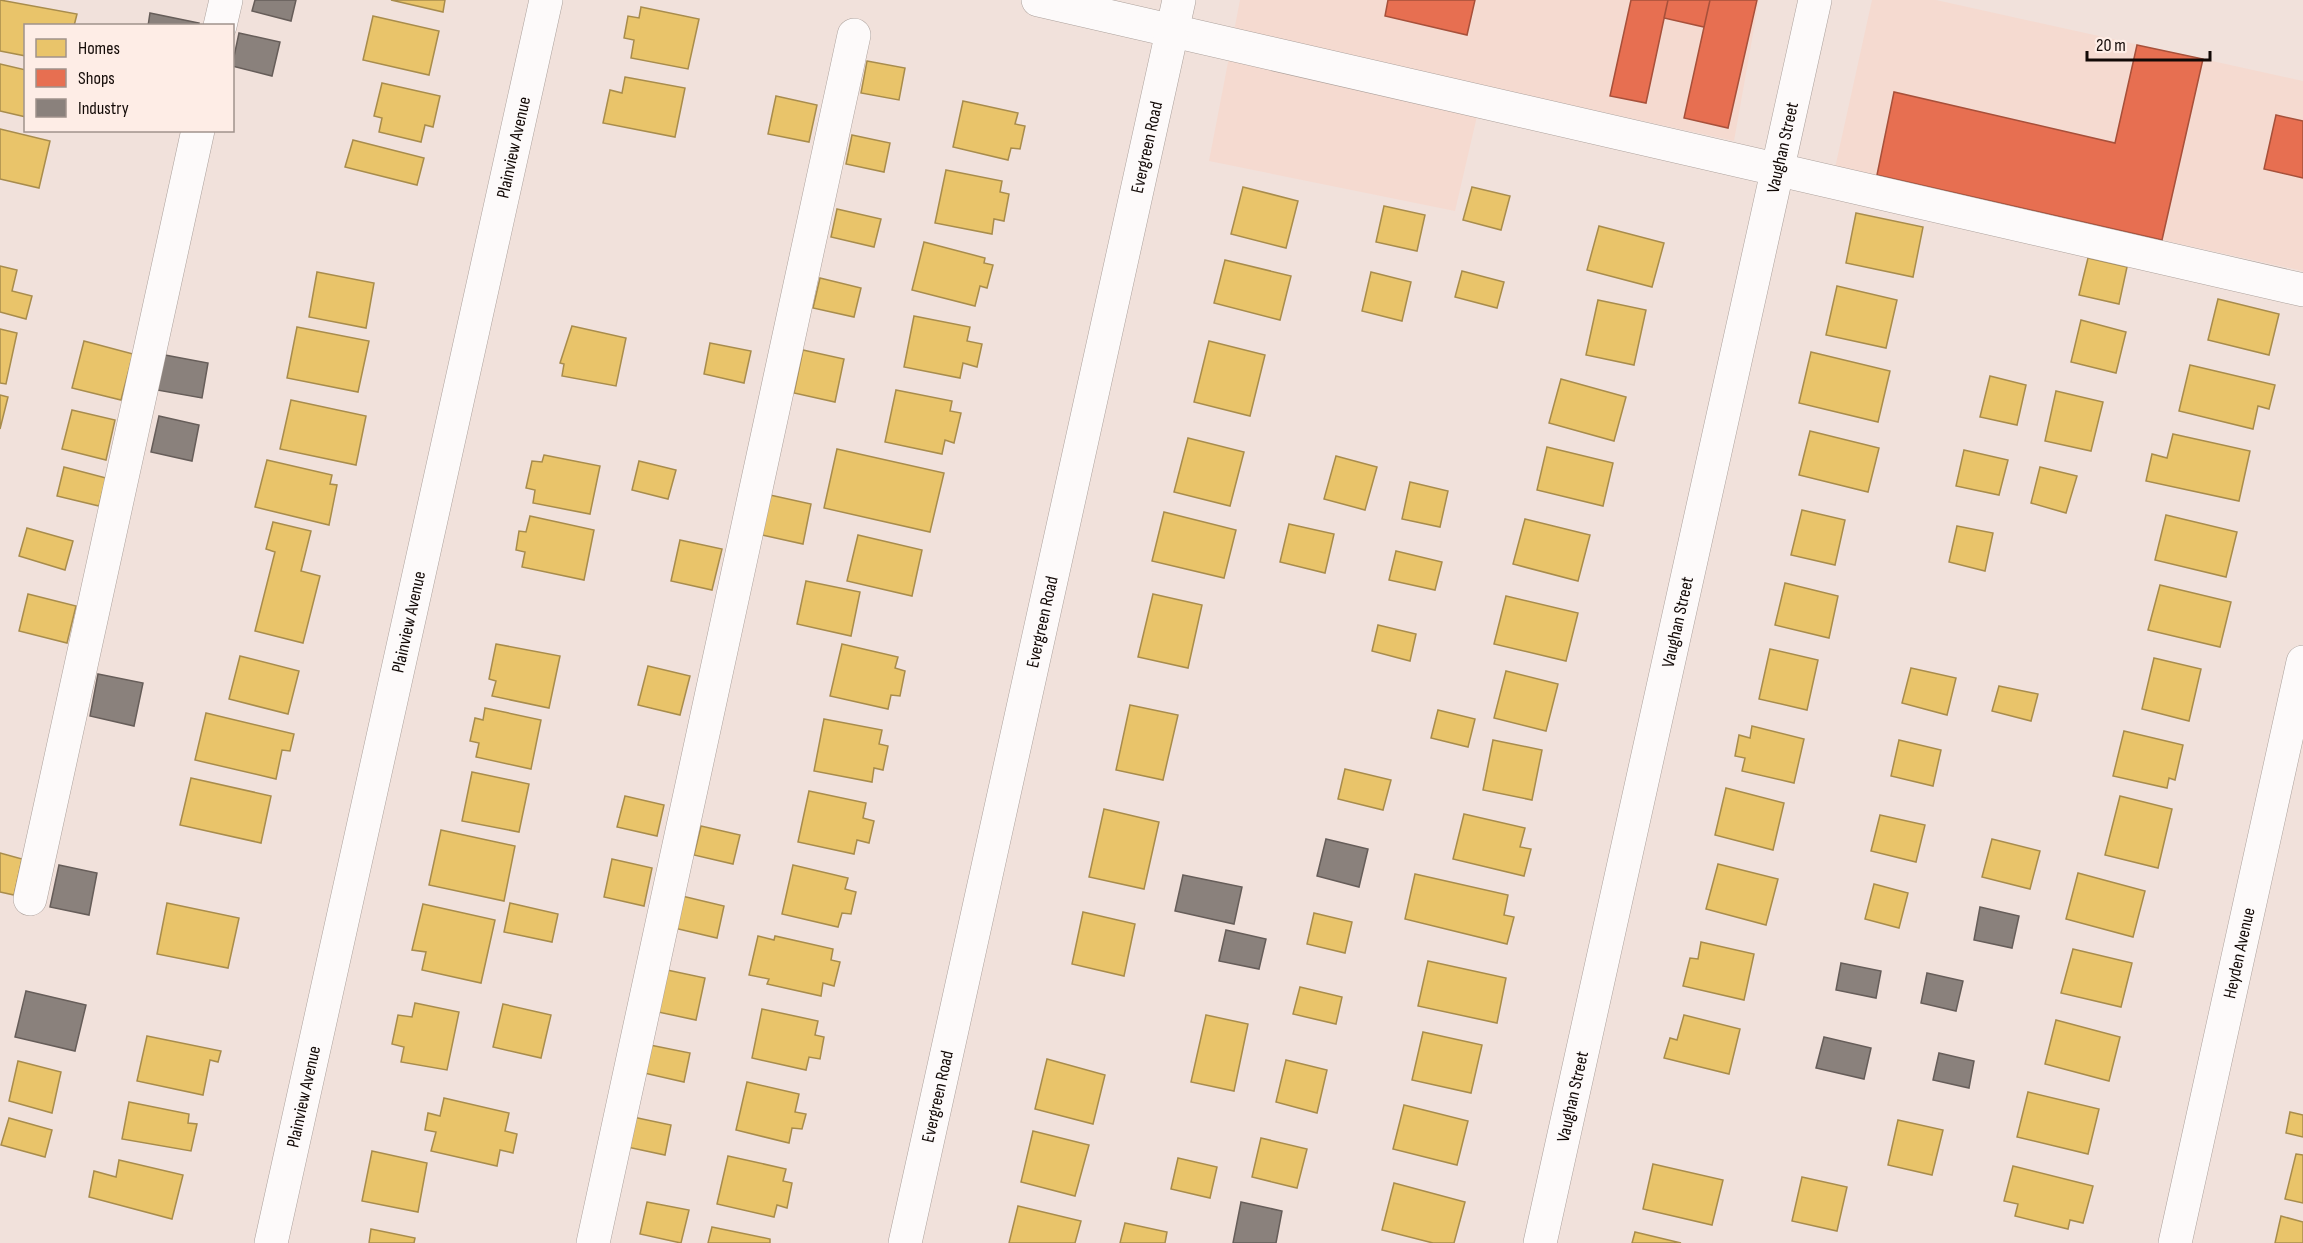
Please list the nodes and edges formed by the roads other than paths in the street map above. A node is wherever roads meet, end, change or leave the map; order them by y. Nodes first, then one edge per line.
1 (226, 0) edge
2 (546, 0) edge
3 (1038, 0) edge
4 (1815, 0) edge
5 (1175, 15) edge
6 (220, 24) edge
7 (854, 35) dead end
8 (198, 132) edge
9 (1777, 168) junction
10 (2303, 290) edge
11 (2303, 662) edge
12 (30, 899) dead end
13 (271, 1243) edge
14 (593, 1243) edge
15 (905, 1243) edge
16 (1540, 1243) edge
17 (2175, 1243) edge

1 - 6 street
2 - 13 street, Plainview Avenue
3 - 5 street
4 - 9 street, Vaughan Street
5 - 9 street
5 - 15 street, Evergreen Road
7 - 14 street
8 - 12 street
9 - 10 street
9 - 16 street, Vaughan Street
11 - 17 street, Heyden Avenue

